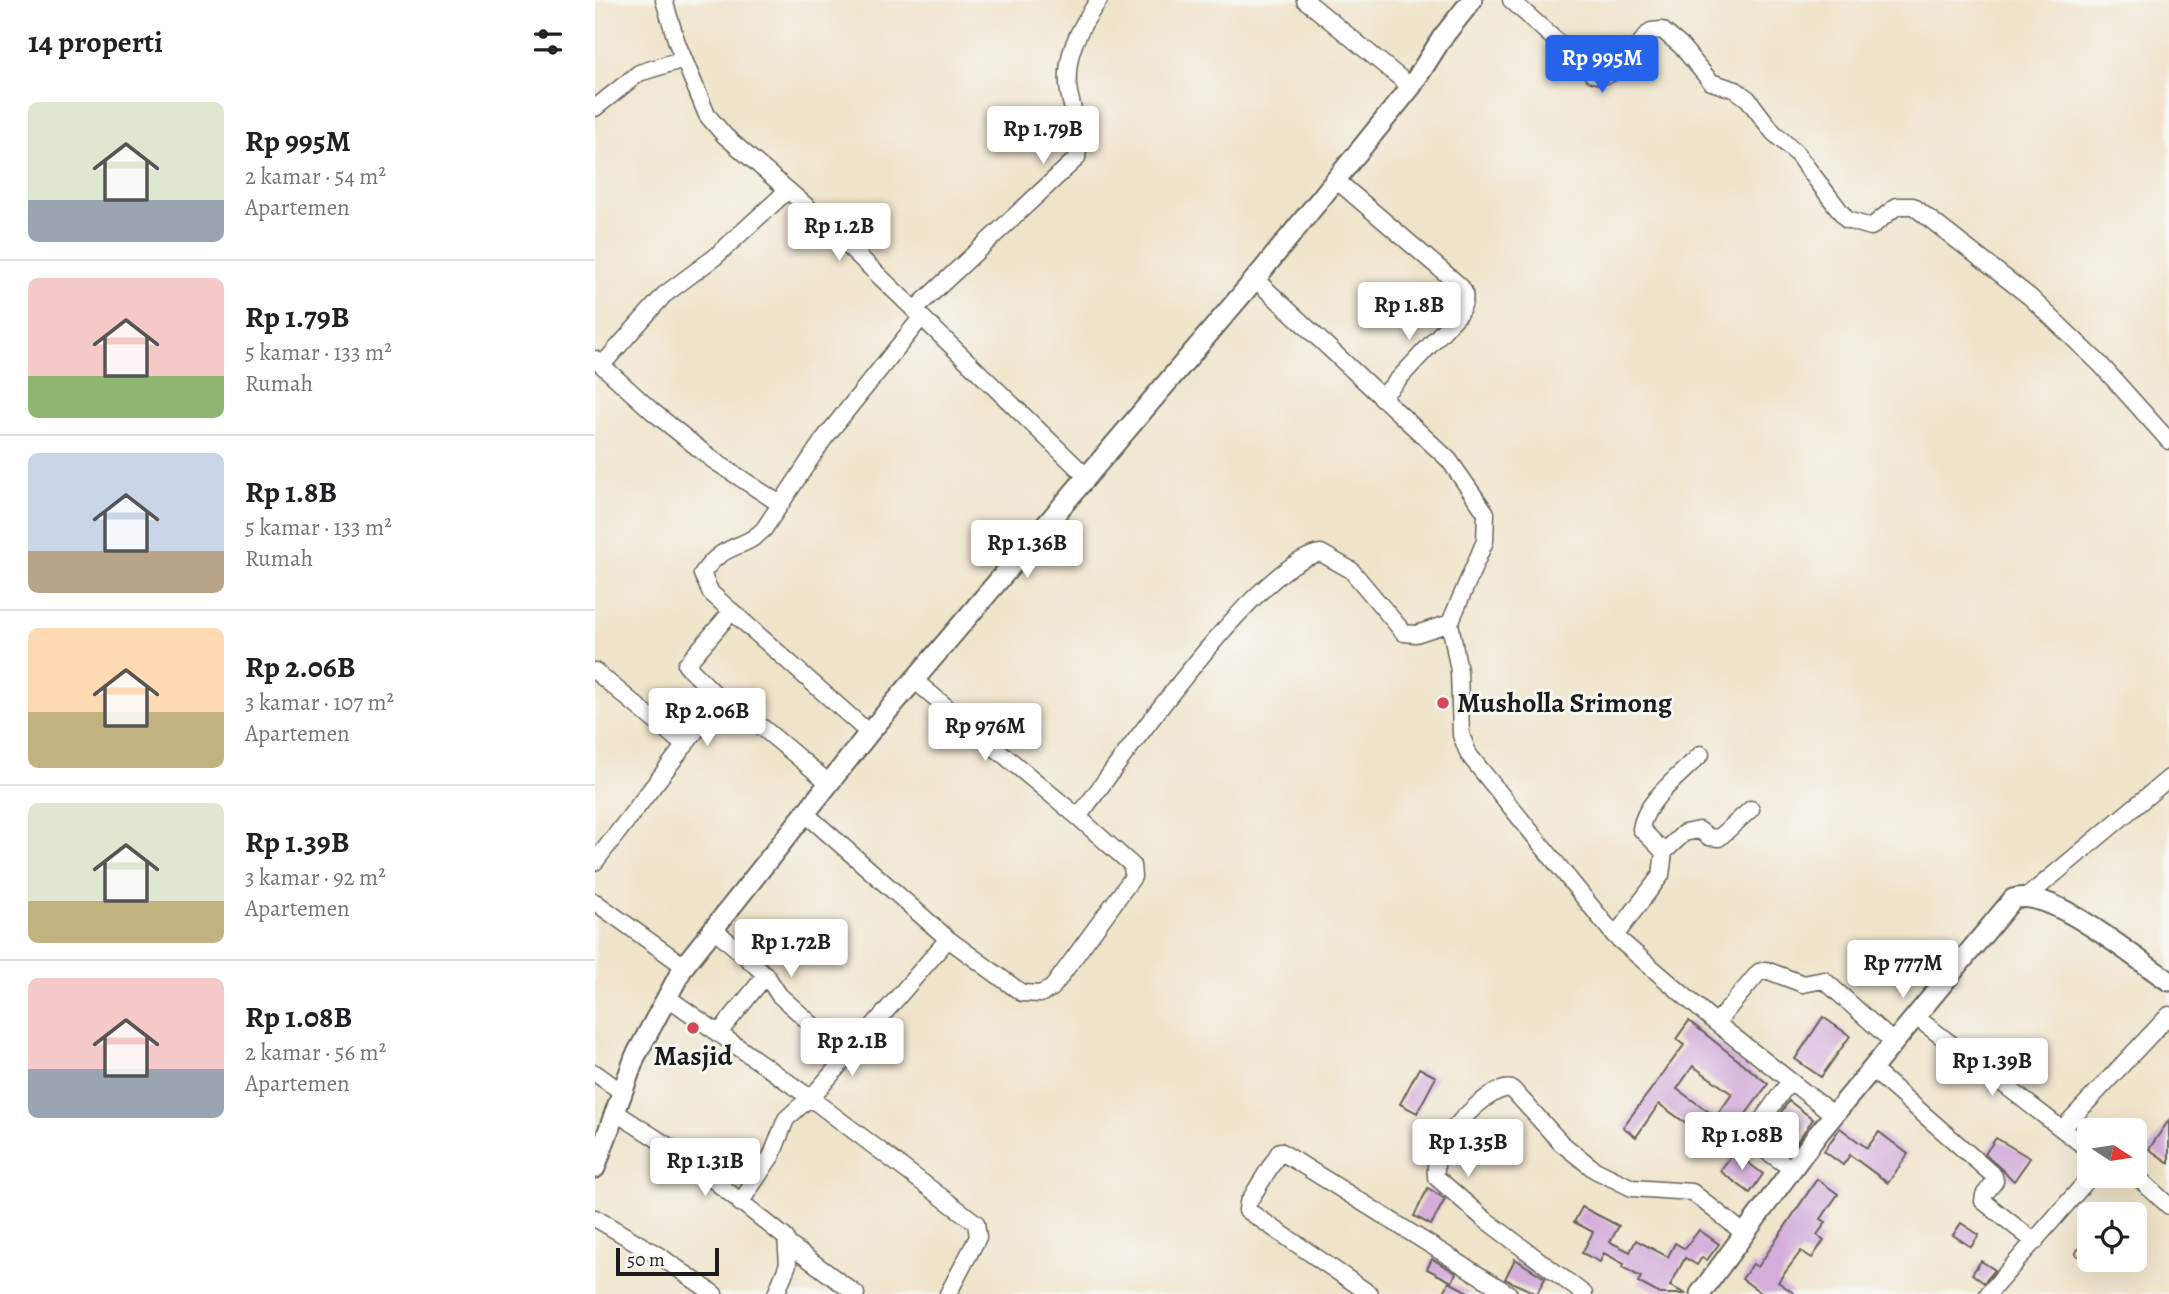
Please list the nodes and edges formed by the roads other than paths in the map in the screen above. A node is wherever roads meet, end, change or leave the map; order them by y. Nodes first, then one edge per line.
1 (664, 0) edge
2 (1099, 0) edge
3 (1305, 0) edge
4 (1472, 0) edge
5 (1511, 0) edge
6 (684, 59) junction
7 (1411, 87) junction
8 (595, 108) edge
9 (1336, 180) junction
10 (788, 190) junction
11 (1255, 279) junction
12 (918, 314) junction
13 (599, 362) edge
14 (1381, 398) junction
15 (2169, 442) edge
16 (1087, 477) junction
17 (780, 504) junction
18 (732, 611) junction
19 (1450, 623) junction
20 (595, 671) edge
21 (914, 680) junction
22 (763, 728) dead end
23 (869, 733) junction
24 (685, 746) junction
25 (1701, 754) dead end
26 (2169, 778) edge
27 (829, 783) junction
28 (1752, 809) dead end
29 (806, 814) junction
30 (1079, 817) junction
31 (1664, 852) junction
32 (595, 862) edge
33 (2028, 896) junction
34 (595, 902) edge
35 (713, 928) junction
36 (1615, 936) junction
37 (948, 939) junction
38 (684, 965) junction
39 (766, 975) junction
40 (2169, 981) edge
41 (667, 997) junction
42 (2169, 1015) edge
43 (1916, 1017) junction
44 (1716, 1023) junction
45 (718, 1034) junction
46 (1893, 1042) junction
47 (847, 1056) junction
48 (1873, 1070) junction
49 (595, 1073) edge
50 (1790, 1081) junction
51 (622, 1092) junction
52 (809, 1097) junction
53 (615, 1112) junction
54 (1833, 1115) junction
55 (2062, 1129) junction
56 (2077, 1141) edge
57 (595, 1168) edge
58 (1792, 1169) junction
59 (2147, 1186) edge
60 (2081, 1188) edge
61 (740, 1203) junction
62 (2169, 1206) edge
63 (595, 1218) edge
64 (1745, 1234) junction
65 (2035, 1242) junction
66 (788, 1244) junction
67 (693, 1288) edge
68 (713, 1294) edge
69 (776, 1294) edge
70 (856, 1294) edge
71 (948, 1294) edge
72 (1370, 1294) edge
73 (1509, 1294) edge
74 (1584, 1294) edge
75 (1700, 1294) edge
76 (1988, 1294) edge

1 - 6 street
2 - 12 street
3 - 7 street
4 - 7 street
5 - 15 street
6 - 8 street
6 - 10 street
7 - 9 street
9 - 11 street
9 - 14 street
10 - 12 street
10 - 13 street
11 - 14 street
11 - 16 street
12 - 16 street
12 - 17 street
13 - 17 street
14 - 19 street
16 - 21 street
17 - 18 street
18 - 23 street
18 - 24 street
19 - 30 street
19 - 36 street
20 - 24 street
21 - 23 street
21 - 30 street
22 - 27 street
23 - 27 street
24 - 32 street
25 - 31 street
26 - 33 street
27 - 29 street
28 - 31 street
29 - 35 street
29 - 37 street
30 - 37 street
31 - 36 street
33 - 40 street
33 - 43 street
34 - 38 street
35 - 38 street
35 - 39 street
36 - 44 street
37 - 47 street
38 - 41 street
39 - 45 street
39 - 47 street
41 - 45 street
41 - 51 street
42 - 55 street
43 - 46 street
43 - 55 street
44 - 46 street
44 - 50 street
45 - 52 street
46 - 48 street
47 - 52 street
48 - 54 street
48 - 65 street
49 - 51 street
50 - 54 street
50 - 58 street
51 - 53 street
52 - 61 street
52 - 71 street
53 - 57 street
53 - 61 street
54 - 58 street
55 - 56 street
58 - 64 street
59 - 62 street
60 - 65 street
61 - 66 street
63 - 67 street
64 - 74 street
64 - 75 street
65 - 76 street
66 - 69 street
66 - 70 street
67 - 68 street
72 - 73 street

